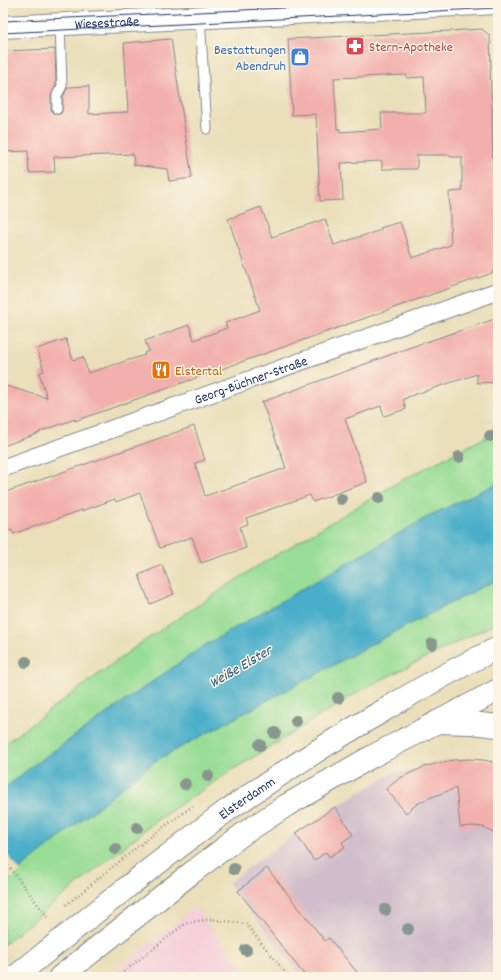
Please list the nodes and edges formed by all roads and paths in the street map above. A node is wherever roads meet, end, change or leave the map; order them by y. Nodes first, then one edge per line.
1 (498, 3) edge
2 (200, 18) junction
3 (60, 24) junction
4 (3, 27) edge
5 (57, 109) dead end
6 (207, 129) dead end
7 (498, 291) edge
8 (3, 468) edge
9 (498, 648) edge
10 (498, 690) edge
11 (437, 722) junction
12 (498, 726) edge
13 (3, 859) edge
14 (49, 919) dead end
15 (15, 977) edge
16 (60, 977) edge
17 (117, 977) edge
18 (289, 977) edge

1 - 2 main road, Wiesestraße
2 - 3 main road, Wiesestraße
2 - 6 lane
3 - 4 main road, Wiesestraße
3 - 5 lane
7 - 8 street, Georg-Büchner-Straße
9 - 15 main road, Elsterdamm
10 - 11 main road, Elsterdamm
11 - 12 main road
11 - 16 main road, Elsterdamm
13 - 14 path
17 - 18 path

